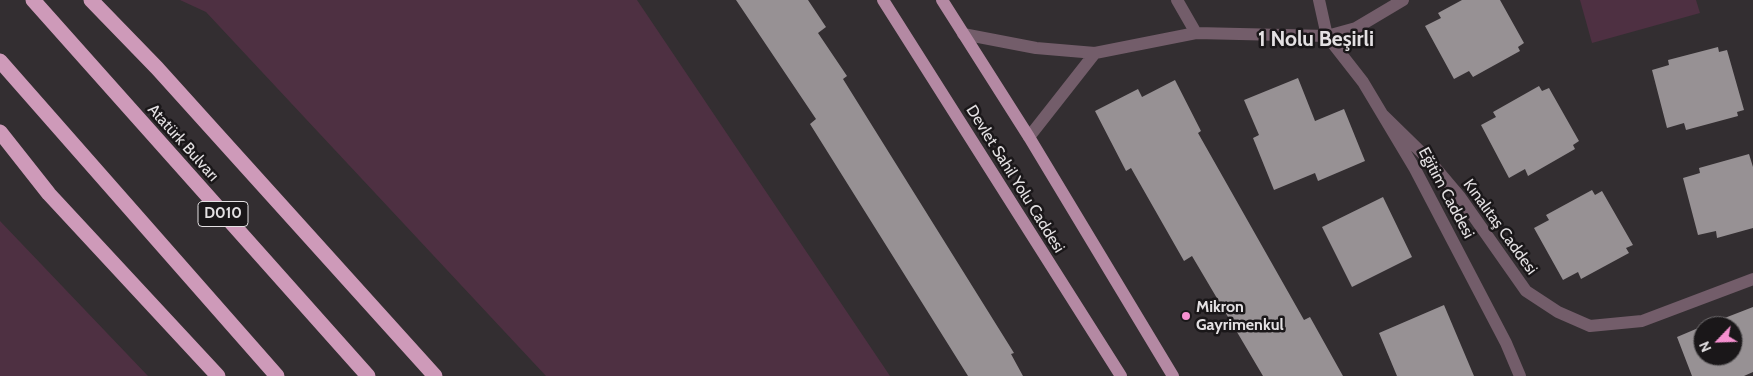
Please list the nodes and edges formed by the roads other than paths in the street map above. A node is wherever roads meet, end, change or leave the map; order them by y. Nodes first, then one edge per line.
1 (34, 0) edge
2 (91, 0) edge
3 (883, 0) edge
4 (942, 0) edge
5 (1177, 0) edge
6 (1319, 0) edge
7 (1402, 0) edge
8 (1196, 33) junction
9 (963, 34) junction
10 (1327, 36) junction
11 (1095, 53) junction
12 (0, 61) edge
13 (1383, 115) junction
14 (0, 132) edge
15 (1029, 137) junction
16 (1753, 279) edge
17 (218, 376) edge
18 (277, 376) edge
19 (368, 376) edge
20 (434, 376) edge
21 (1121, 376) edge
22 (1173, 376) edge
23 (1520, 376) edge

1 - 19 highway, Atatürk Bulvarı / D010
2 - 20 highway
3 - 21 main road, Devlet Sahil Yolu Caddesi
4 - 9 main road, Devlet Sahil Yolu Caddesi
5 - 8 street
6 - 10 street
7 - 10 street
8 - 10 street
8 - 11 street
9 - 11 street
9 - 15 main road, Devlet Sahil Yolu Caddesi
10 - 13 street, Eğitim Caddesi
11 - 15 street
12 - 18 highway
13 - 16 street, Kınalıtaş Caddesi
13 - 23 street, Eğitim Caddesi
14 - 17 highway
15 - 22 main road, Devlet Sahil Yolu Caddesi

